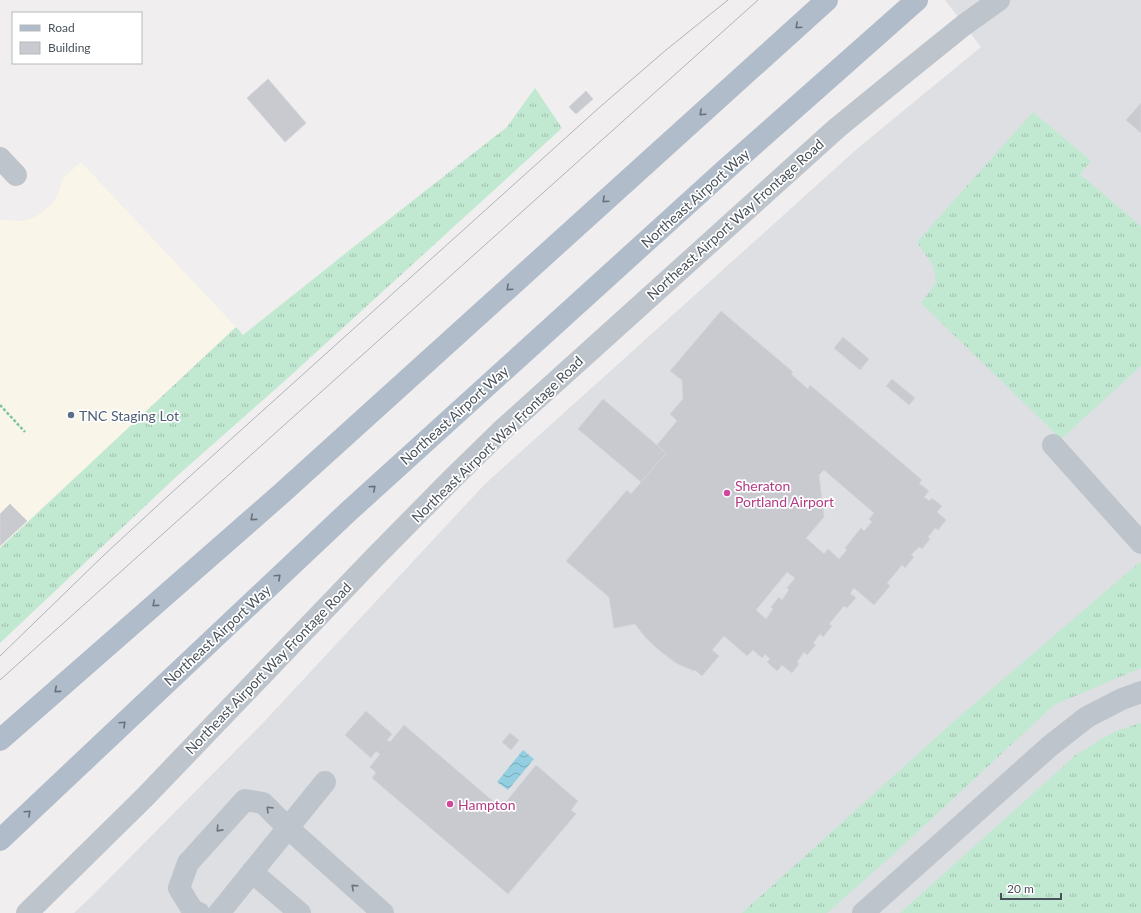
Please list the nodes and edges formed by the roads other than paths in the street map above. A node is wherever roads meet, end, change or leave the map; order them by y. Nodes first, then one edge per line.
1 (827, 0) edge
2 (917, 0) edge
3 (999, 0) edge
4 (0, 158) edge
5 (16, 175) dead end
6 (1053, 445) dead end
7 (1141, 543) edge
8 (1141, 692) edge
9 (0, 740) edge
10 (325, 782) dead end
11 (288, 828) junction
12 (0, 840) edge
13 (252, 872) junction
14 (27, 913) edge
15 (200, 913) edge
16 (219, 913) edge
17 (300, 913) edge
18 (383, 913) edge
19 (863, 913) edge

1 -> 9 main road
12 -> 2 main road, Northeast Airport Way
3 - 14 street, Northeast Airport Way Frontage Road
4 - 5 street
6 - 7 street
8 - 19 street
10 - 11 street
11 - 13 street
11 -> 15 street
18 -> 11 street
13 - 16 street
13 - 17 street

